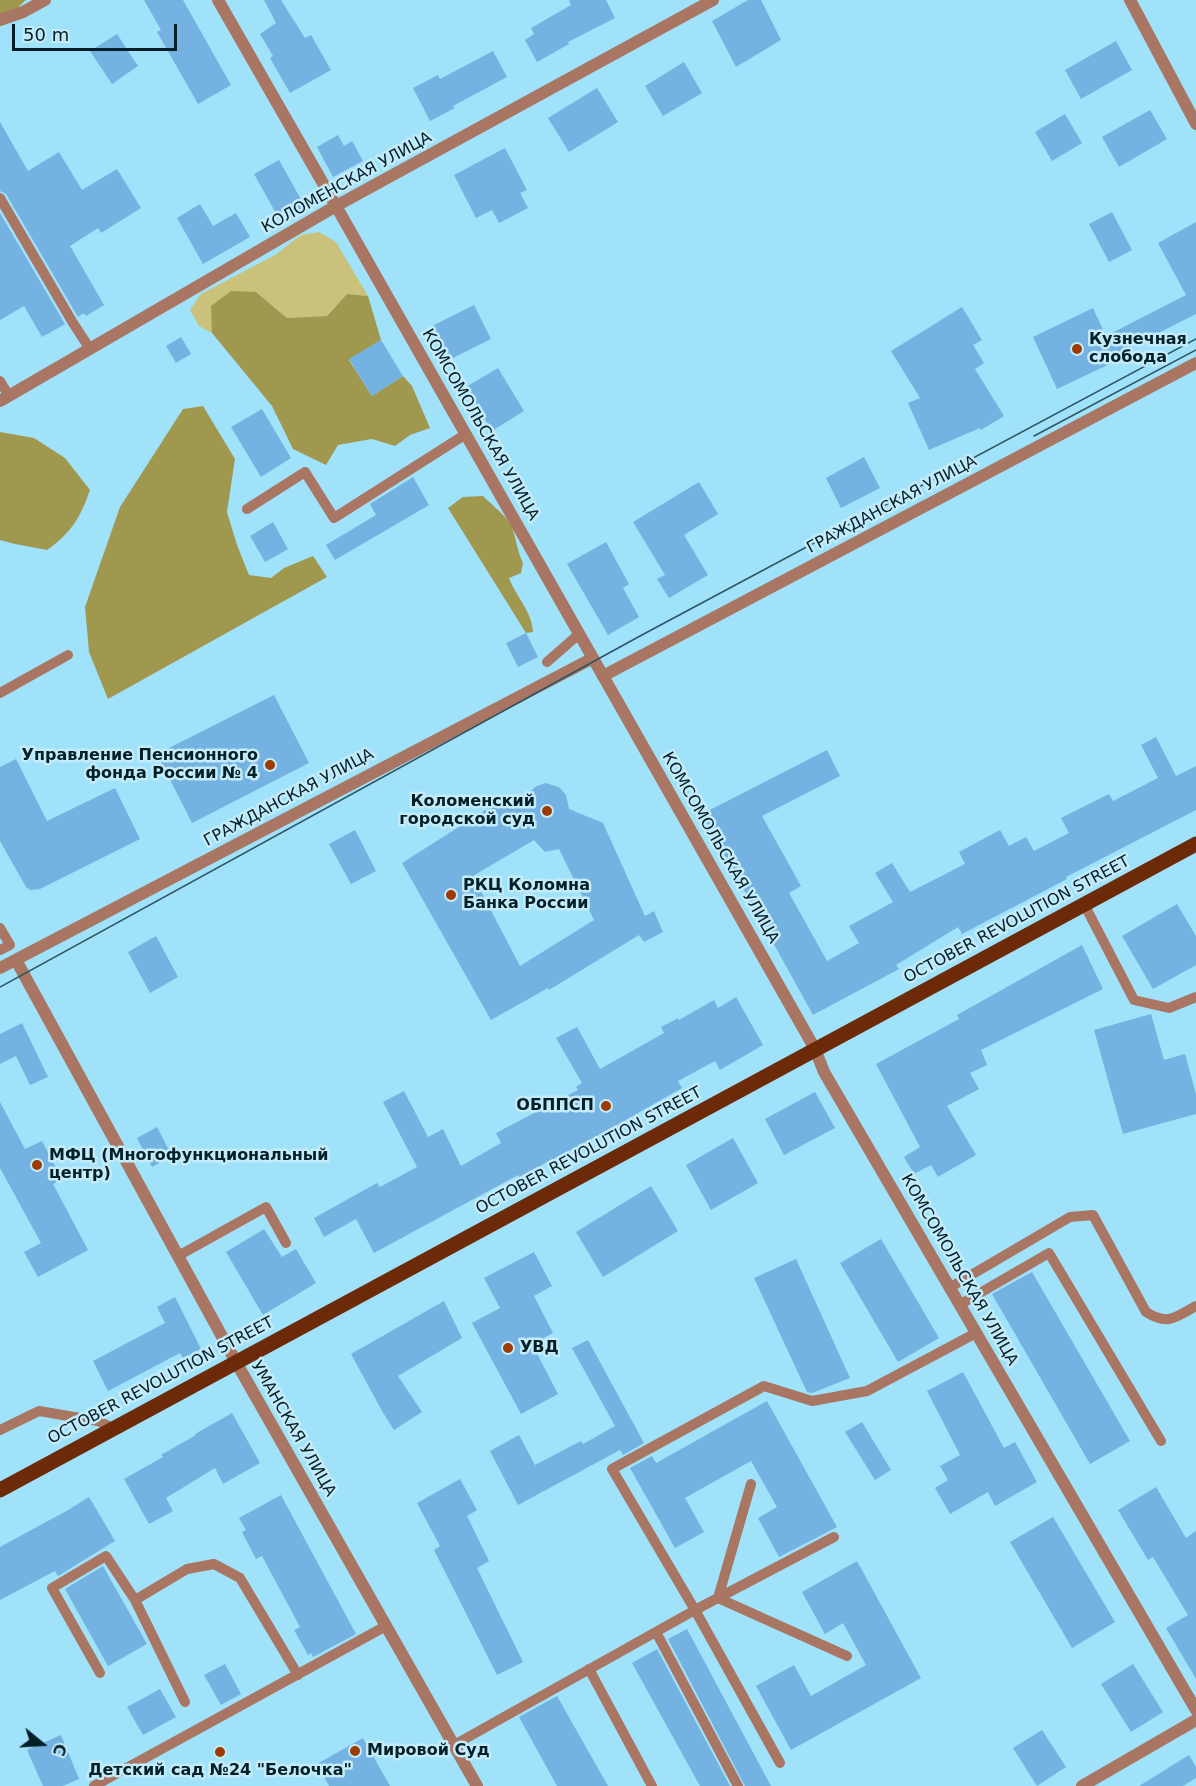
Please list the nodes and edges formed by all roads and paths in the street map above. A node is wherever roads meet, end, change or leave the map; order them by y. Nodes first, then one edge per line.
1 (45, 0) edge
2 (218, 0) edge
3 (713, 0) edge
4 (1130, 0) edge
5 (0, 20) edge
6 (1196, 124) edge
7 (0, 198) edge
8 (336, 206) junction
9 (90, 349) junction
10 (1196, 363) edge
11 (0, 381) edge
12 (4, 398) edge
13 (466, 434) junction
14 (247, 509) dead end
15 (579, 633) junction
16 (68, 655) dead end
17 (593, 658) junction
18 (547, 663) dead end
19 (603, 676) junction
20 (0, 693) edge
21 (1196, 844) edge
22 (1084, 904) junction
23 (0, 928) edge
24 (0, 951) edge
25 (16, 960) junction
26 (0, 968) edge
27 (1196, 997) edge
28 (815, 1049) junction
29 (286, 1243) dead end
30 (178, 1256) junction
31 (949, 1288) junction
32 (959, 1305) junction
33 (1196, 1306) edge
34 (976, 1333) junction
35 (236, 1362) junction
36 (113, 1428) junction
37 (0, 1430) edge
38 (1161, 1441) dead end
39 (752, 1484) dead end
40 (0, 1490) edge
41 (834, 1537) dead end
42 (718, 1598) junction
43 (135, 1600) junction
44 (694, 1610) junction
45 (386, 1626) junction
46 (656, 1632) junction
47 (848, 1656) dead end
48 (589, 1669) junction
49 (100, 1673) dead end
50 (298, 1675) junction
51 (185, 1702) dead end
52 (1196, 1710) edge
53 (1196, 1720) edge
54 (454, 1745) junction
55 (780, 1763) dead end
56 (94, 1786) edge
57 (477, 1786) edge
58 (652, 1786) edge
59 (738, 1786) edge
60 (1082, 1786) edge

1 - 5 street
2 - 8 street, КОМСОМОЛЬСКАЯ УЛИЦА
3 - 8 street, КОЛОМЕНСКАЯ УЛИЦА
4 - 6 street
7 - 9 lane
8 - 9 street, КОЛОМЕНСКАЯ УЛИЦА
8 - 13 street, КОМСОМОЛЬСКАЯ УЛИЦА
9 - 12 street, КОЛОМЕНСКАЯ УЛИЦА
10 - 19 street, ГРАЖДАНСКАЯ УЛИЦА
11 - 12 lane
13 - 14 lane
13 - 15 street, КОМСОМОЛЬСКАЯ УЛИЦА
15 - 17 street, КОМСОМОЛЬСКАЯ УЛИЦА
15 - 18 lane
16 - 20 lane
17 - 19 street, КОМСОМОЛЬСКАЯ УЛИЦА
17 - 25 street, ГРАЖДАНСКАЯ УЛИЦА
19 - 28 street, КОМСОМОЛЬСКАЯ УЛИЦА
21 - 22 main road, OCTOBER REVOLUTION STREET
22 - 27 lane
22 - 28 main road, OCTOBER REVOLUTION STREET
23 - 24 lane
25 - 26 street, ГРАЖДАНСКАЯ УЛИЦА
25 - 30 street, УМАНСКАЯ УЛИЦА
28 - 31 street, КОМСОМОЛЬСКАЯ УЛИЦА
28 - 35 main road, OCTOBER REVOLUTION STREET
29 - 30 lane
30 - 35 street, УМАНСКАЯ УЛИЦА
31 - 32 street, КОМСОМОЛЬСКАЯ УЛИЦА
31 - 33 lane
32 - 34 street, КОМСОМОЛЬСКАЯ УЛИЦА
32 - 38 lane
34 - 44 lane
34 - 52 street, КОМСОМОЛЬСКАЯ УЛИЦА
35 - 36 main road, OCTOBER REVOLUTION STREET
35 - 45 street, УМАНСКАЯ УЛИЦА
36 - 37 lane
36 - 40 main road, OCTOBER REVOLUTION STREET
39 - 42 lane
41 - 42 lane
42 - 44 lane
42 - 47 lane
43 - 49 lane
43 - 50 lane
43 - 51 lane
44 - 46 lane
44 - 55 lane
45 - 50 lane
45 - 54 street, УМАНСКАЯ УЛИЦА
46 - 48 lane
46 - 59 lane
48 - 54 lane
48 - 58 lane
50 - 56 lane
53 - 60 street
54 - 57 street, УМАНСКАЯ УЛИЦА

